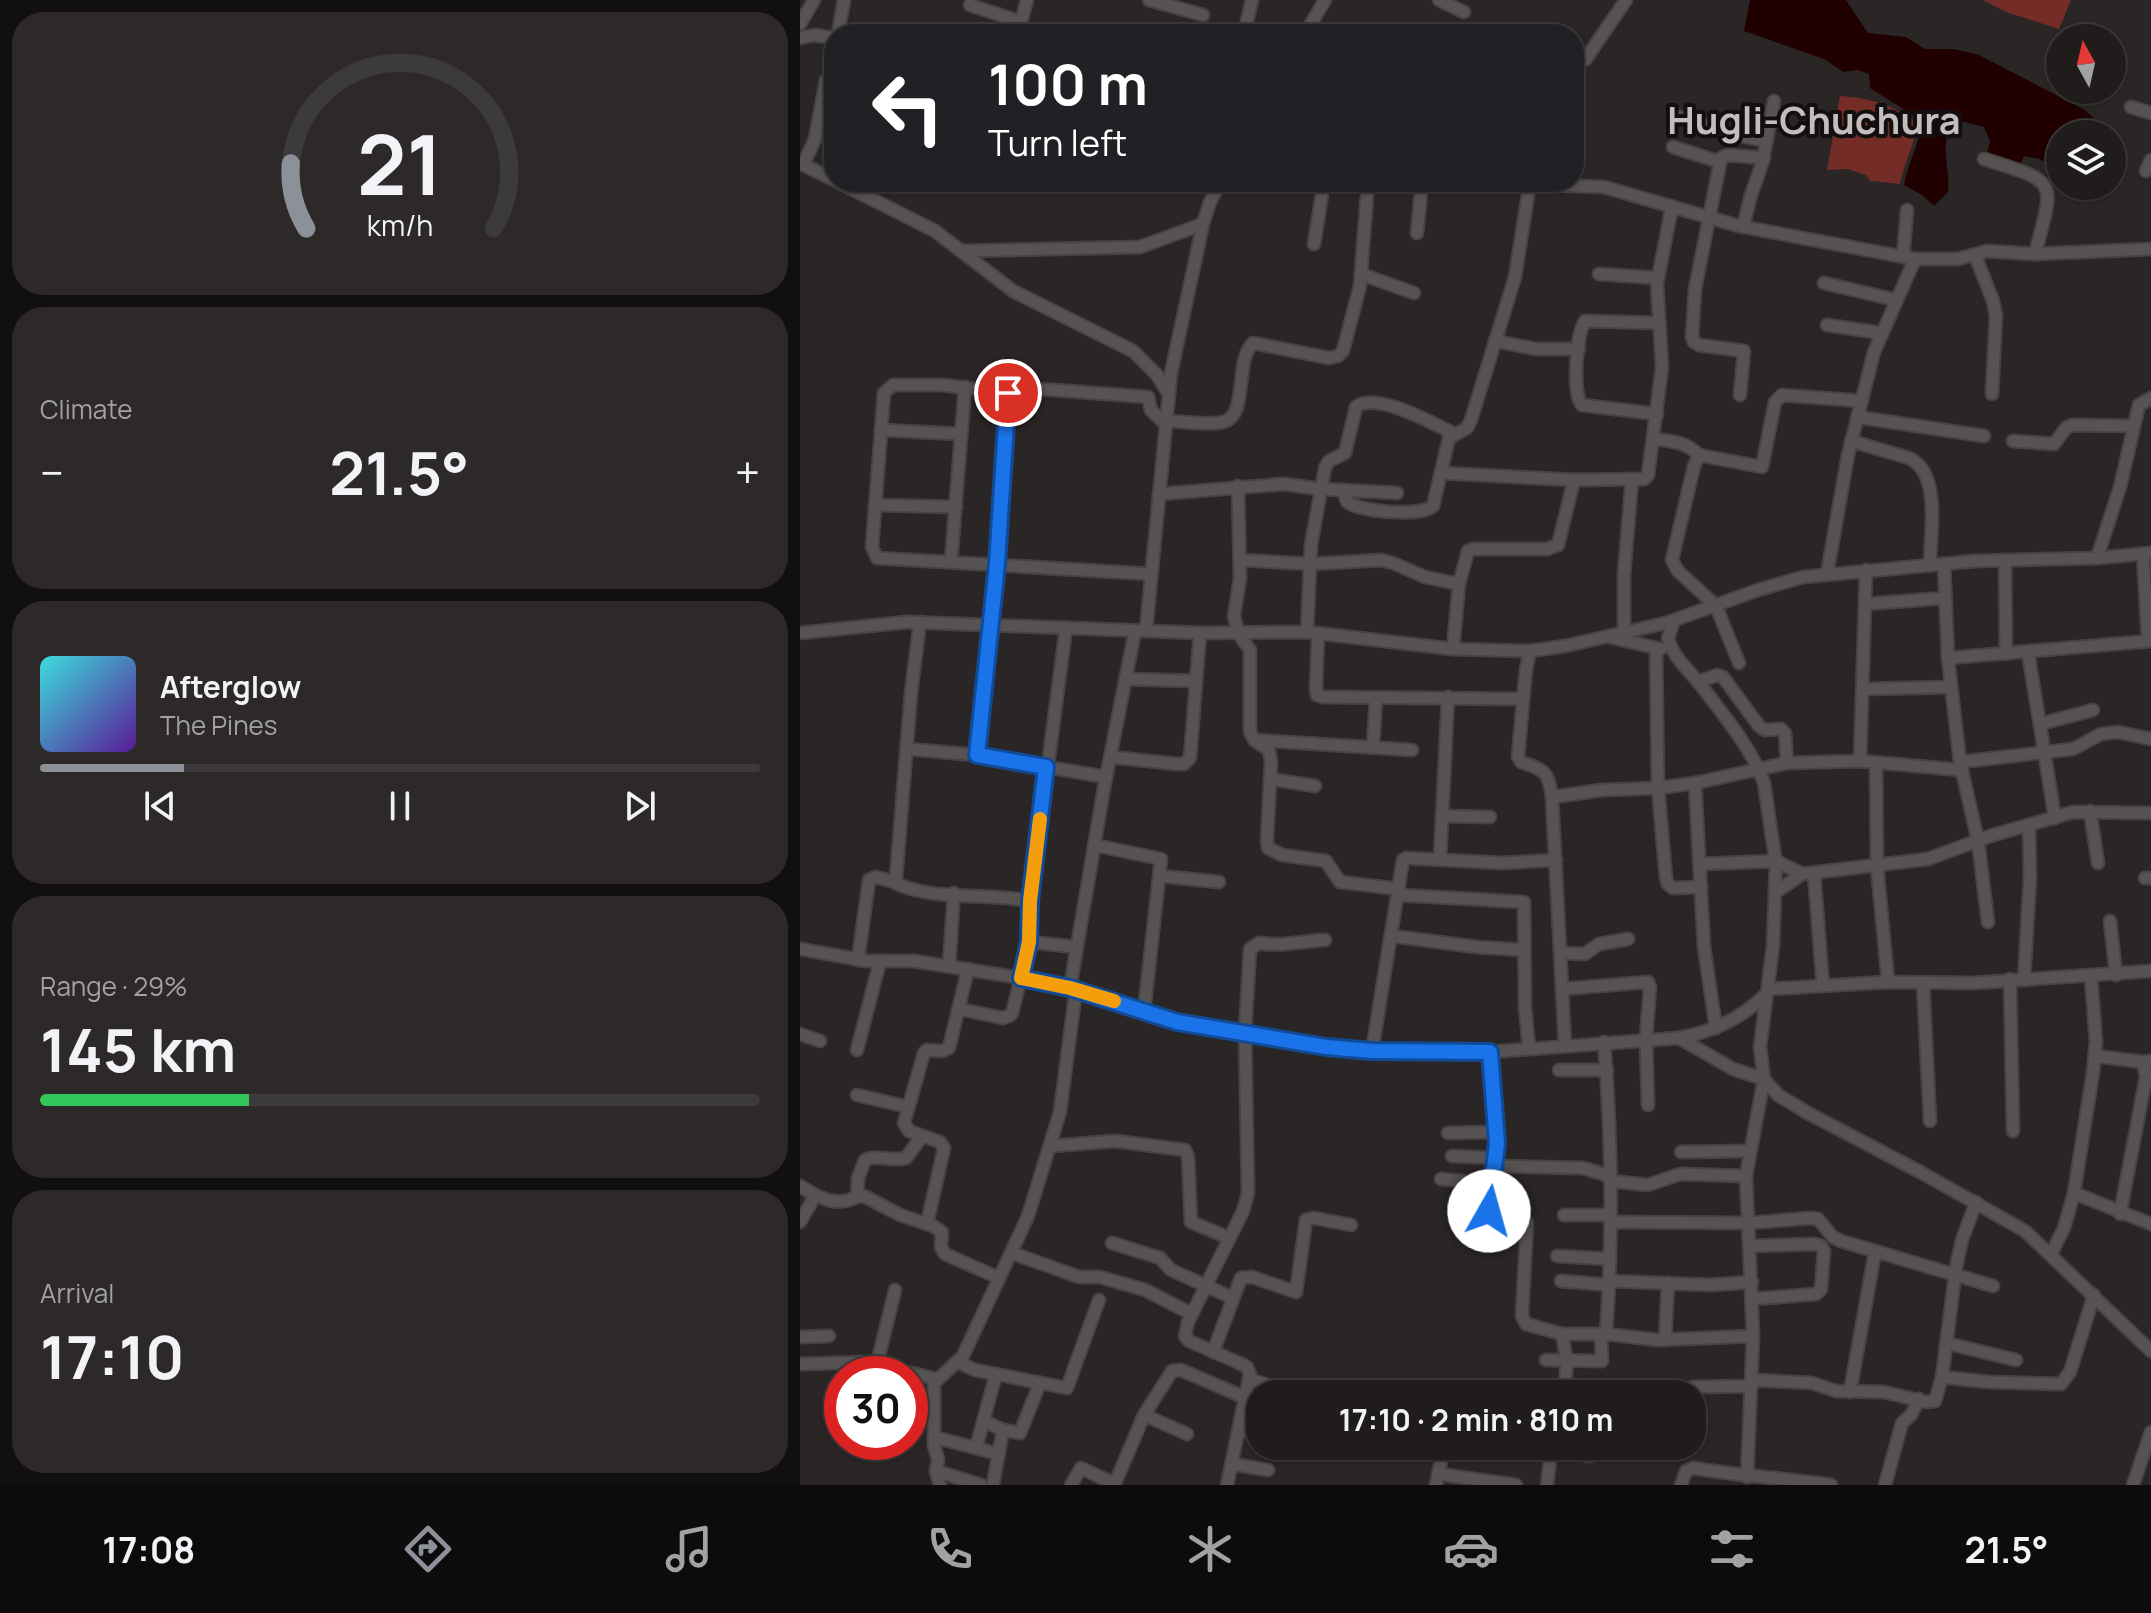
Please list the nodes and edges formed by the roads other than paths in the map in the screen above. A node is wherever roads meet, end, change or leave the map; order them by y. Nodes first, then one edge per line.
1 (814, 0) edge
2 (844, 0) edge
3 (1027, 0) edge
4 (1149, 0) edge
5 (1252, 0) edge
6 (1325, 0) edge
7 (1439, 0) edge
8 (1626, 0) edge
9 (1173, 3) edge
10 (970, 5) dead end
11 (1464, 12) dead end
12 (1203, 15) dead end
13 (800, 24) edge
14 (839, 24) edge
15 (1011, 24) edge
16 (1021, 24) edge
17 (1246, 24) edge
18 (1311, 24) edge
19 (824, 35) edge
20 (800, 38) edge
21 (1585, 60) dead end
22 (824, 91) edge
23 (1774, 101) dead end
24 (2131, 107) dead end
25 (2151, 113) edge
26 (1679, 117) dead end
27 (1767, 141) junction
28 (1673, 147) dead end
29 (1764, 158) junction
30 (1984, 159) dead end
31 (1720, 162) junction
32 (802, 164) edge
33 (824, 175) edge
34 (1584, 186) edge
35 (858, 192) edge
36 (1216, 192) edge
37 (1322, 192) edge
38 (1367, 192) edge
39 (1421, 192) edge
40 (1529, 192) edge
41 (1672, 206) junction
42 (1907, 210) dead end
43 (1708, 218) junction
44 (1203, 224) junction
45 (1743, 227) junction
46 (1417, 233) dead end
47 (1314, 244) dead end
48 (2151, 249) edge
49 (961, 251) junction
50 (2035, 254) junction
51 (1975, 255) junction
52 (1909, 258) junction
53 (1361, 274) junction
54 (1599, 274) dead end
55 (1658, 278) junction
56 (1824, 283) dead end
57 (1414, 293) dead end
58 (1896, 300) junction
59 (1659, 323) junction
60 (1827, 325) dead end
61 (1881, 333) junction
62 (1495, 341) junction
63 (1579, 349) junction
64 (965, 387) junction
65 (1008, 393) junction
66 (1992, 394) dead end
67 (1169, 395) junction
68 (1740, 395) dead end
69 (2151, 398) edge
70 (1862, 401) junction
71 (1657, 414) junction
72 (1857, 417) junction
73 (1166, 423) junction
74 (2133, 426) junction
75 (881, 430) junction
76 (961, 434) junction
77 (1455, 434) junction
78 (1984, 436) dead end
79 (1654, 439) junction
80 (1851, 441) junction
81 (2013, 441) dead end
82 (1699, 455) junction
83 (1441, 473) junction
84 (1632, 479) junction
85 (1574, 480) junction
86 (1238, 486) junction
87 (1320, 489) junction
88 (1343, 490) junction
89 (1397, 493) dead end
90 (1159, 494) junction
91 (875, 505) junction
92 (956, 507) junction
93 (2147, 554) edge
94 (2097, 558) junction
95 (1240, 560) junction
96 (2005, 560) junction
97 (951, 562) junction
98 (997, 564) junction
99 (1310, 564) junction
100 (1944, 564) junction
101 (1930, 565) junction
102 (1866, 570) junction
103 (1151, 574) junction
104 (1827, 574) junction
105 (1459, 584) junction
106 (1945, 598) junction
107 (1866, 604) junction
108 (1716, 606) junction
109 (1674, 620) junction
110 (920, 622) junction
111 (992, 625) junction
112 (1066, 628) junction
113 (1140, 631) junction
114 (1624, 631) junction
115 (800, 633) edge
116 (1200, 633) junction
117 (1238, 633) junction
118 (1312, 633) junction
119 (1609, 637) junction
120 (2150, 640) edge
121 (1656, 648) junction
122 (1453, 649) junction
123 (1530, 651) junction
124 (2028, 652) junction
125 (1673, 653) junction
126 (2006, 654) junction
127 (1948, 658) junction
128 (1739, 663) dead end
129 (1125, 679) junction
130 (1196, 681) junction
131 (1698, 682) junction
132 (1951, 687) junction
133 (1863, 689) junction
134 (1448, 697) junction
135 (1376, 699) junction
136 (1522, 699) junction
137 (2093, 710) dead end
138 (2040, 724) junction
139 (2151, 739) edge
140 (1254, 740) junction
141 (1373, 747) junction
142 (908, 749) junction
143 (1412, 750) dead end
144 (2044, 752) junction
145 (977, 755) junction
146 (1111, 757) junction
147 (1860, 761) junction
148 (1787, 763) junction
149 (1876, 763) junction
150 (1961, 766) junction
151 (1046, 767) junction
152 (1759, 770) junction
153 (1106, 777) junction
154 (1270, 779) junction
155 (1695, 783) junction
156 (1315, 786) dead end
157 (1658, 788) junction
158 (1552, 797) junction
159 (2090, 811) junction
160 (2151, 813) edge
161 (1442, 816) junction
162 (1490, 817) dead end
163 (2055, 818) junction
164 (2029, 825) junction
165 (1978, 841) junction
166 (1094, 845) junction
167 (1440, 859) junction
168 (1556, 860) junction
169 (1776, 861) junction
170 (2098, 863) dead end
171 (1700, 864) junction
172 (1877, 866) junction
173 (1808, 873) junction
174 (1160, 876) junction
175 (891, 881) junction
176 (1219, 882) dead end
177 (1701, 887) junction
178 (1398, 892) junction
179 (1776, 892) junction
180 (954, 893) junction
181 (1030, 901) junction
182 (2110, 921) dead end
183 (1988, 922) dead end
184 (1392, 936) junction
185 (1628, 939) dead end
186 (1325, 940) dead end
187 (1029, 942) junction
188 (1076, 947) junction
189 (800, 949) edge
190 (1524, 950) junction
191 (1561, 953) junction
192 (858, 960) junction
193 (880, 961) junction
194 (949, 966) junction
195 (968, 969) junction
196 (2151, 971) edge
197 (2116, 975) junction
198 (2091, 977) junction
199 (1021, 978) junction
200 (2010, 979) junction
201 (2024, 980) junction
202 (1888, 982) junction
203 (1923, 982) junction
204 (1823, 986) junction
205 (1073, 988) junction
206 (1562, 989) junction
207 (1767, 991) junction
208 (959, 1009) junction
209 (1144, 1012) junction
210 (1716, 1028) junction
211 (1245, 1033) junction
212 (800, 1034) edge
213 (1646, 1038) junction
214 (1678, 1038) junction
215 (820, 1041) dead end
216 (1604, 1042) junction
217 (1565, 1045) junction
218 (1529, 1048) junction
219 (857, 1050) dead end
220 (1372, 1051) junction
221 (1490, 1052) junction
222 (2095, 1056) junction
223 (2147, 1062) edge
224 (1559, 1070) dead end
225 (1607, 1070) junction
226 (1764, 1079) junction
227 (857, 1095) dead end
228 (1648, 1105) dead end
229 (908, 1107) junction
230 (1930, 1121) dead end
231 (2013, 1131) dead end
232 (1496, 1132) junction
233 (1448, 1133) dead end
234 (922, 1136) junction
235 (1051, 1146) junction
236 (1749, 1151) junction
237 (1681, 1152) dead end
238 (1452, 1156) dead end
239 (1495, 1162) junction
240 (1746, 1176) junction
241 (1610, 1178) junction
242 (1441, 1179) dead end
243 (1492, 1184) junction
244 (800, 1186) edge
245 (2074, 1193) junction
246 (815, 1196) junction
247 (857, 1196) junction
248 (1976, 1202) junction
249 (2120, 1214) junction
250 (1564, 1215) dead end
251 (1610, 1219) junction
252 (800, 1222) edge
253 (1748, 1223) junction
254 (927, 1224) junction
255 (2151, 1224) edge
256 (1351, 1225) dead end
257 (1229, 1238) junction
258 (1112, 1243) dead end
259 (1750, 1246) junction
260 (1875, 1252) junction
261 (1012, 1253) junction
262 (2051, 1254) junction
263 (1557, 1256) dead end
264 (1610, 1259) junction
265 (1955, 1275) junction
266 (999, 1278) junction
267 (1561, 1281) dead end
268 (1752, 1282) junction
269 (1610, 1283) junction
270 (1668, 1283) junction
271 (1207, 1284) junction
272 (1993, 1286) dead end
273 (895, 1290) dead end
274 (2094, 1295) junction
275 (1233, 1298) junction
276 (1753, 1299) junction
277 (1099, 1300) dead end
278 (1192, 1314) junction
279 (1562, 1334) junction
280 (1604, 1334) junction
281 (829, 1336) dead end
282 (1753, 1336) junction
283 (800, 1337) edge
284 (1665, 1340) junction
285 (1946, 1343) junction
286 (2151, 1351) edge
287 (1213, 1352) junction
288 (879, 1356) edge
289 (1546, 1360) dead end
290 (2016, 1360) dead end
291 (958, 1362) junction
292 (1567, 1362) junction
293 (800, 1364) edge
294 (824, 1364) edge
295 (996, 1374) junction
296 (928, 1377) edge
297 (1942, 1377) junction
298 (936, 1379) junction
299 (1249, 1379) joint
300 (1252, 1380) edge
301 (1565, 1380) edge
302 (1040, 1383) junction
303 (1752, 1383) junction
304 (1706, 1386) edge
305 (1850, 1392) junction
306 (1246, 1398) joint
307 (1919, 1399) junction
308 (1144, 1415) junction
309 (984, 1421) junction
310 (1003, 1430) junction
311 (1239, 1430) junction
312 (1246, 1431) edge
313 (2151, 1432) edge
314 (1187, 1434) dead end
315 (934, 1437) junction
316 (976, 1448) junction
317 (999, 1454) junction
318 (1441, 1460) edge
319 (1554, 1460) edge
320 (1232, 1464) junction
321 (1268, 1470) dead end
322 (936, 1471) junction
323 (1747, 1477) junction
324 (1437, 1480) edge
325 (940, 1485) edge
326 (989, 1485) edge
327 (1071, 1485) edge
328 (1227, 1485) edge
329 (1516, 1485) edge
330 (1547, 1485) edge
331 (1681, 1485) edge
332 (1831, 1485) edge
333 (1885, 1485) edge
334 (2133, 1485) edge

1 - 13 street
2 - 14 street
3 - 16 street
4 - 9 street
5 - 17 street
6 - 18 street
7 - 11 street
8 - 21 street
9 - 12 street
10 - 15 street
19 - 20 street
22 - 32 street
23 - 27 street
24 - 25 street
26 - 27 street
27 - 29 street
28 - 31 street
29 - 31 street
29 - 45 street
30 - 50 street
31 - 43 street
32 - 33 street
34 - 41 street
35 - 49 street
36 - 44 street
37 - 47 street
38 - 53 street
39 - 46 street
40 - 62 street
41 - 43 street
41 - 55 street
42 - 52 street
43 - 45 street
43 - 68 street
44 - 49 street
44 - 67 street
45 - 52 street
48 - 50 street
49 - 67 street
50 - 51 street
51 - 52 street
51 - 66 street
52 - 58 street
53 - 57 street
53 - 73 street
54 - 55 street
55 - 59 street
56 - 58 street
58 - 61 street
59 - 63 street
59 - 71 street
60 - 61 street
61 - 70 street
62 - 63 street
62 - 77 street
63 - 71 street
64 - 65 street
64 - 75 street
64 - 76 street
65 - 73 street
65 - 98 street
67 - 73 street
69 - 74 street
70 - 72 street
70 - 82 street
71 - 79 street
72 - 78 street
72 - 80 street
73 - 90 street
74 - 81 street
74 - 94 street
75 - 76 street
75 - 91 street
76 - 92 street
77 - 83 street
77 - 87 street
79 - 82 street
79 - 84 street
80 - 101 street
80 - 104 street
82 - 108 street
83 - 85 street
83 - 88 street
84 - 85 street
84 - 114 street
85 - 105 street
86 - 87 street
86 - 90 street
86 - 95 street
87 - 88 street
87 - 99 street
88 - 89 street
90 - 103 street
91 - 92 street
91 - 97 street
92 - 97 street
93 - 94 street
93 - 120 street
94 - 96 street
95 - 99 street
95 - 117 street
96 - 100 street
96 - 126 street
97 - 98 street
98 - 103 street
98 - 111 street
99 - 105 street
99 - 118 street
100 - 101 street
100 - 106 street
101 - 102 street
102 - 104 street
102 - 107 street
103 - 113 street
104 - 108 street
105 - 122 street
106 - 107 street
106 - 127 street
107 - 133 street
108 - 109 street
108 - 128 street
109 - 114 street
109 - 125 street
110 - 111 street
110 - 115 street
110 - 142 street
111 - 112 street
111 - 145 street
112 - 113 street
112 - 151 street
113 - 116 street
113 - 129 street
114 - 119 street
116 - 117 street
116 - 130 street
117 - 118 street
117 - 140 street
118 - 122 street
118 - 135 street
119 - 121 street
119 - 123 street
120 - 124 street
121 - 125 street
121 - 157 street
122 - 123 street
123 - 136 street
124 - 126 street
124 - 138 street
125 - 131 street
126 - 127 street
127 - 132 street
129 - 130 street
129 - 146 street
130 - 146 street
131 - 148 street
131 - 152 street
132 - 133 street
132 - 150 street
133 - 147 street
134 - 135 street
134 - 136 street
134 - 161 street
135 - 141 street
136 - 158 street
137 - 138 street
138 - 144 street
139 - 144 street
140 - 141 street
140 - 154 street
141 - 143 street
142 - 145 street
142 - 175 street
144 - 150 street
144 - 163 street
145 - 151 street
146 - 153 street
147 - 148 street
147 - 149 street
148 - 152 street
149 - 150 street
149 - 172 street
150 - 165 street
151 - 153 street
151 - 181 street
152 - 155 street
152 - 169 street
153 - 166 street
154 - 156 street
154 - 178 street
155 - 157 street
155 - 171 street
157 - 158 street
157 - 177 street
158 - 168 street
159 - 160 street
159 - 163 street
159 - 170 street
161 - 162 street
161 - 167 street
163 - 164 street
164 - 165 street
164 - 201 street
165 - 172 street
165 - 183 street
166 - 174 street
166 - 188 street
167 - 168 street
167 - 178 street
168 - 191 street
169 - 171 street
169 - 173 street
169 - 179 street
171 - 177 street
172 - 173 street
172 - 202 street
173 - 179 street
173 - 204 street
174 - 176 street
174 - 209 street
175 - 180 street
175 - 192 street
177 - 210 street
178 - 184 street
178 - 190 street
179 - 207 street
180 - 181 street
180 - 194 street
181 - 187 street
182 - 197 street
184 - 190 street
184 - 220 street
185 - 191 street
186 - 211 street
187 - 188 street
187 - 199 street
188 - 205 street
189 - 192 street
190 - 218 street
191 - 206 street
192 - 193 street
193 - 194 street
193 - 219 street
194 - 195 street
195 - 199 street
195 - 208 street
196 - 197 street
197 - 198 street
198 - 201 street
198 - 222 street
199 - 205 street
199 - 208 street
200 - 201 street
200 - 203 street
200 - 231 street
202 - 203 street
202 - 204 street
203 - 230 street
204 - 207 street
205 - 209 street
205 - 235 street
206 - 213 street
206 - 217 street
207 - 210 street
207 - 226 street
208 - 229 street
209 - 211 street
210 - 214 street
211 - 220 street
211 - 257 street
212 - 215 street
213 - 214 street
213 - 216 street
213 - 228 street
214 - 226 street
216 - 217 street
216 - 225 street
217 - 218 street
218 - 221 street
220 - 221 street
221 - 232 street
222 - 223 street
222 - 245 street
223 - 249 street
224 - 225 street
225 - 241 street
226 - 236 street
226 - 248 street
227 - 229 street
229 - 234 street
232 - 233 street
232 - 239 street
234 - 247 street
234 - 254 street
235 - 257 street
235 - 261 street
236 - 237 street
236 - 240 street
238 - 239 street
239 - 241 street
239 - 243 street
240 - 241 street
240 - 253 street
241 - 251 street
242 - 243 street
243 - 279 street
244 - 246 street
245 - 249 street
245 - 262 street
246 - 247 street
246 - 252 street
247 - 254 street
248 - 262 street
248 - 265 street
249 - 255 street
250 - 251 street
251 - 253 street
251 - 264 street
253 - 259 street
253 - 260 street
254 - 266 street
256 - 275 street
257 - 271 street
258 - 271 street
259 - 268 street
259 - 276 street
260 - 265 street
260 - 305 street
261 - 266 street
261 - 278 street
262 - 274 street
263 - 264 street
264 - 269 street
265 - 272 street
265 - 285 street
266 - 291 street
267 - 269 street
268 - 270 street
268 - 276 street
269 - 270 street
269 - 280 street
270 - 284 street
271 - 275 street
271 - 278 street
273 - 288 street
274 - 286 street
274 - 297 street
275 - 287 street
276 - 282 street
277 - 302 street
278 - 287 street
279 - 280 street
279 - 292 street
280 - 284 street
280 - 292 street
281 - 283 street
282 - 284 street
282 - 303 street
285 - 290 street
285 - 297 street
287 - 299 street
289 - 292 street
291 - 295 street
291 - 298 street
292 - 301 street
293 - 294 street
295 - 302 street
295 - 309 street
296 - 298 street
297 - 307 street
298 - 315 street
299 - 300 street
302 - 310 street
303 - 304 street
303 - 305 street
303 - 323 street
305 - 307 street
306 - 308 street
306 - 311 street
307 - 333 street
308 - 314 street
308 - 327 street
309 - 310 street
309 - 316 street
310 - 317 street
311 - 312 street
311 - 320 street
313 - 334 street
315 - 316 street
315 - 322 street
316 - 317 street
317 - 326 street
318 - 324 street
319 - 330 street
320 - 321 street
320 - 328 street
322 - 325 street
322 - 326 street
323 - 331 street
323 - 332 street
324 - 329 street

